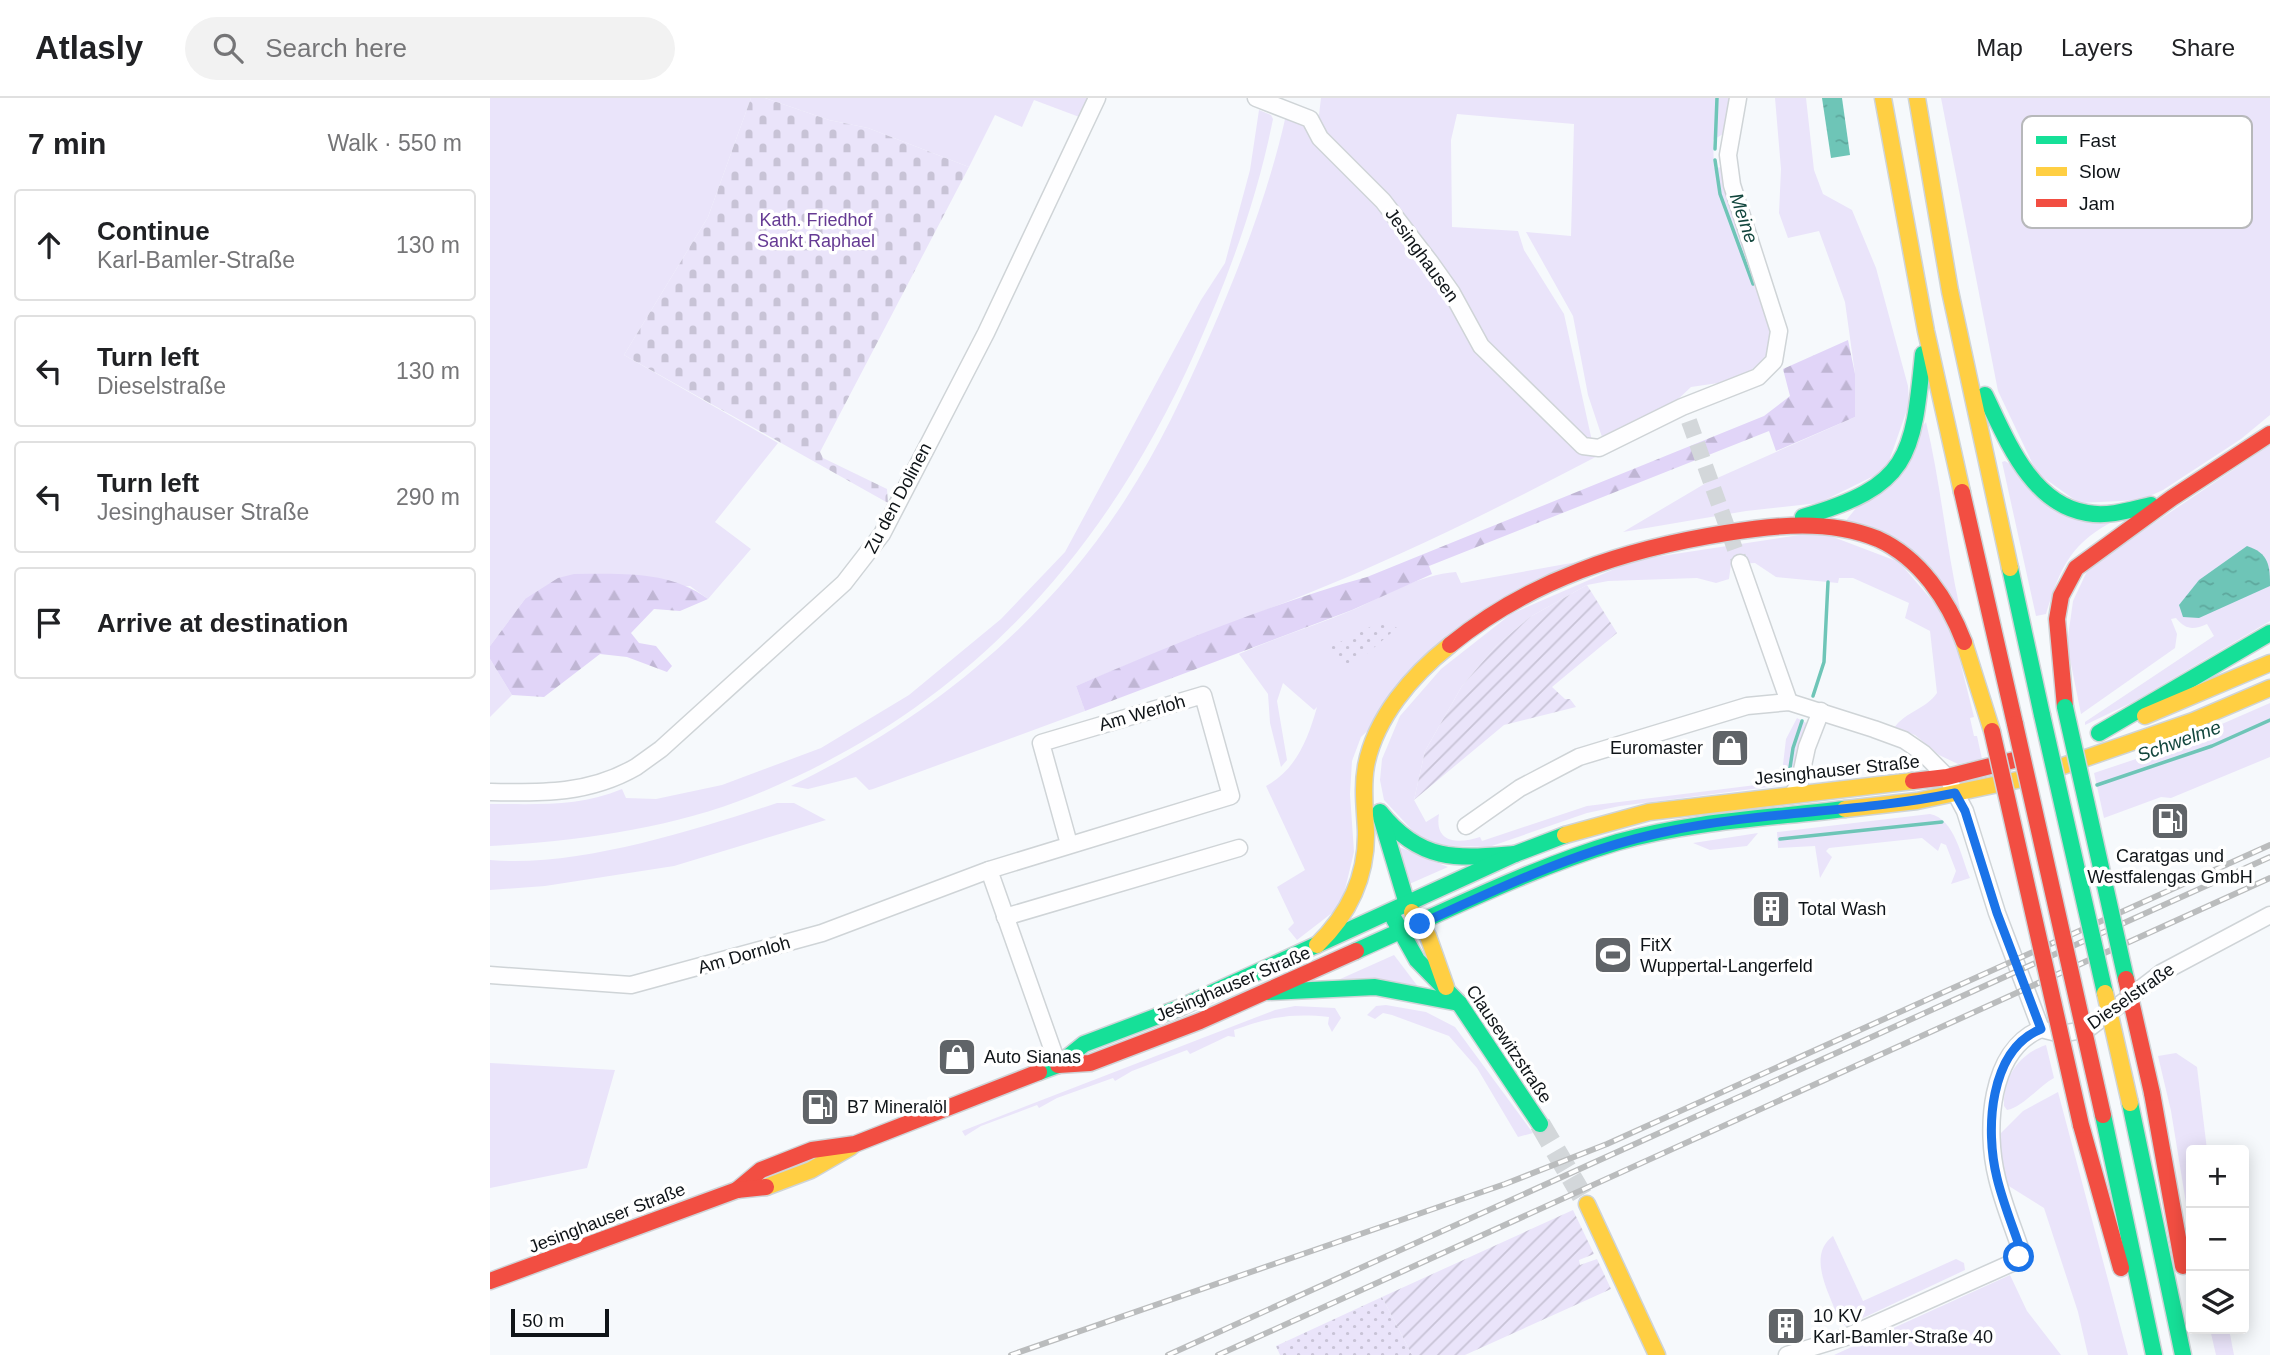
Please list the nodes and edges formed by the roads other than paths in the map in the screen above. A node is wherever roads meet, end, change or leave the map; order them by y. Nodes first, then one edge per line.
1 (1097, 98) edge
2 (1256, 98) edge
3 (1738, 98) edge
4 (1882, 98) edge
5 (1917, 98) edge
6 (1926, 331) junction
7 (1961, 345) junction
8 (2270, 434) edge
9 (2172, 498) junction
10 (1756, 529) junction
11 (1740, 563) tunnel mouth
12 (2270, 633) edge
13 (2270, 663) edge
14 (2270, 688) edge
15 (1789, 702) junction
16 (1821, 711) junction
17 (2099, 733) junction
18 (1365, 776) junction
19 (1947, 777) junction
20 (490, 792) edge
21 (1955, 793) junction
22 (1792, 795) junction
23 (1380, 813) junction
24 (1466, 826) dead end
25 (1366, 842) junction
26 (1069, 844) junction
27 (1239, 848) dead end
28 (1515, 854) junction
29 (989, 870) junction
30 (1378, 877) dead end
31 (1407, 904) junction
32 (1388, 905) junction
33 (2270, 915) edge
34 (1005, 917) junction
35 (1420, 924) junction
36 (1401, 932) junction
37 (1317, 946) junction
38 (490, 975) edge
39 (1446, 986) junction
40 (1268, 992) junction
41 (1459, 1003) junction
42 (2041, 1029) junction
43 (1058, 1065) junction
44 (1540, 1124) tunnel mouth
45 (1587, 1204) tunnel mouth
46 (490, 1281) edge
47 (2186, 1281) dead end
48 (2153, 1350) edge
49 (1657, 1355) edge
50 (1787, 1355) edge
51 (2183, 1355) edge

1 - 20 street, Zu den Dolinen
2 - 3 street, Jesinghausen
4 - 6 main road
5 - 7 main road
6 - 10 main road
6 - 48 main road, bridge
7 - 9 main road
7 - 51 main road, bridge
8 - 9 main road
9 - 47 main road, bridge
10 - 18 main road
10 - 48 main road, bridge
11 - 15 street
12 - 17 main road
13 - 17 main road, Jesinghauser Straße
14 - 21 main road, Jesinghauser Straße
15 - 16 street
15 - 24 street
16 - 19 street
16 - 22 street
17 - 19 main road, Jesinghauser Straße
18 - 23 main road
18 - 25 main road
19 - 21 street
19 - 22 main road, Jesinghauser Straße
21 - 35 main road, Jesinghauser Straße
21 - 42 street
22 - 28 main road, Jesinghauser Straße
23 - 28 main road
23 - 31 main road
25 - 30 main road
25 - 37 main road
26 - 26 street, Am Werloh
26 - 29 street, Am Werloh
27 - 34 street
28 - 31 main road, Jesinghauser Straße
29 - 34 street
29 - 38 street, Am Dornloh
31 - 32 main road, Jesinghauser Straße
31 - 35 main road
32 - 36 main road, Clausewitzstraße
32 - 37 main road, Jesinghauser Straße
33 - 42 street, Dieselstraße
34 - 43 street
35 - 36 main road, Jesinghauser Straße
35 - 39 main road, Clausewitzstraße
36 - 39 main road, Clausewitzstraße
36 - 40 main road, Jesinghauser Straße
37 - 43 main road, Jesinghauser Straße
39 - 41 main road, Clausewitzstraße
40 - 41 main road
40 - 43 main road, Jesinghauser Straße
41 - 44 main road, Clausewitzstraße
42 - 50 street
43 - 46 main road, Jesinghauser Straße
45 - 49 main road

